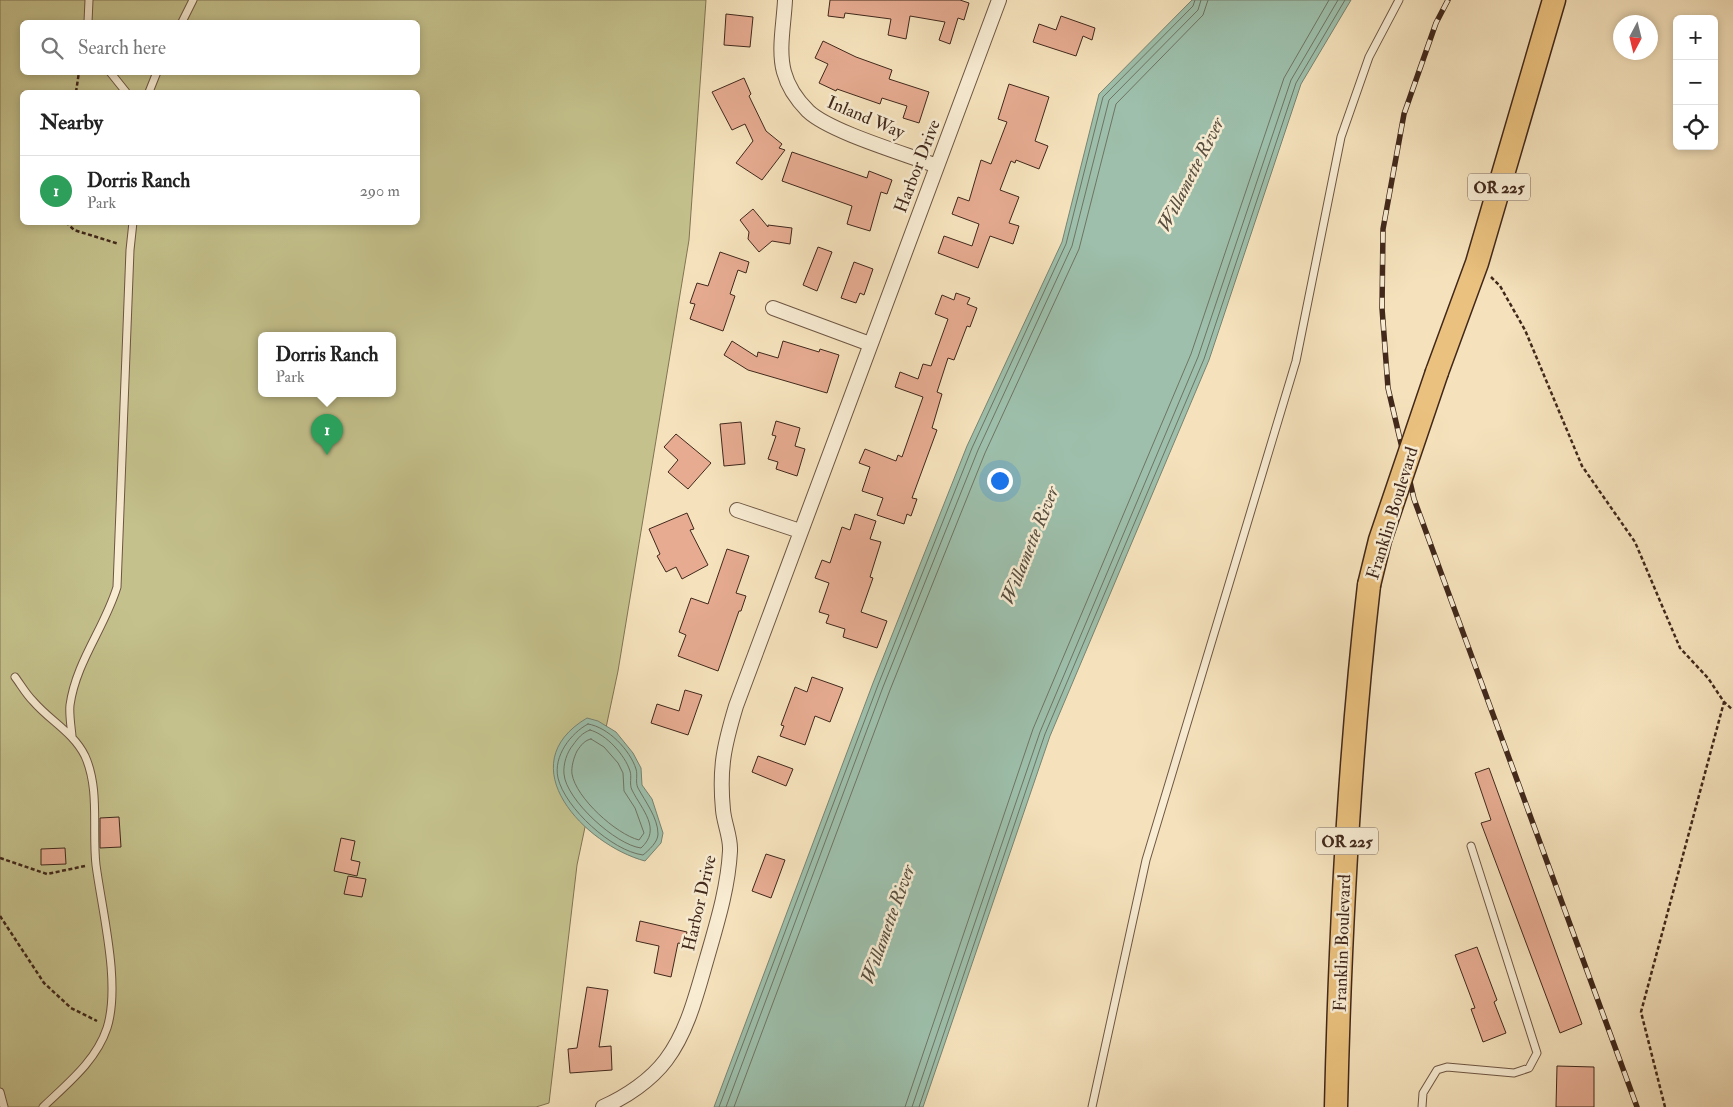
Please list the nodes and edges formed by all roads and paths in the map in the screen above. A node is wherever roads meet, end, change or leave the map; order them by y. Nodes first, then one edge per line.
1 (89, 0) edge
2 (193, 0) edge
3 (785, 0) edge
4 (999, 0) edge
5 (1399, 0) edge
6 (1554, 0) edge
7 (88, 20) edge
8 (183, 20) edge
9 (79, 75) edge
10 (112, 75) edge
11 (156, 75) edge
12 (76, 90) edge
13 (124, 90) edge
14 (150, 90) edge
15 (937, 166) junction
16 (69, 225) edge
17 (133, 225) edge
18 (130, 250) junction
19 (1477, 264) junction
20 (773, 308) dead end
21 (870, 344) junction
22 (737, 510) dead end
23 (800, 532) junction
24 (15, 677) dead end
25 (1724, 702) junction
26 (1733, 710) edge
27 (72, 736) junction
28 (1471, 846) dead end
29 (0, 858) edge
30 (96, 864) junction
31 (0, 916) edge
32 (107, 1026) junction
33 (0, 1092) edge
34 (4, 1107) edge
35 (44, 1107) edge
36 (603, 1107) edge
37 (1092, 1107) edge
38 (1336, 1107) edge
39 (1422, 1107) edge
40 (1665, 1107) edge

1 - 7 lane
2 - 8 lane
3 - 15 street, Inland Way
4 - 15 street, Harbor Drive
5 - 37 lane
6 - 19 main road, Franklin Boulevard / OR 225
9 - 12 path
10 - 13 lane
11 - 14 lane
15 - 21 street, Harbor Drive
16 - 18 path
17 - 18 lane
18 - 27 lane
19 - 25 path
19 - 38 main road, Franklin Boulevard / OR 225, bridge
20 - 21 street
21 - 23 street, Harbor Drive
22 - 23 street
23 - 36 street, Harbor Drive
24 - 27 lane
25 - 26 path
25 - 40 path
27 - 30 lane
28 - 39 lane
29 - 30 path
30 - 32 lane
31 - 32 path
32 - 35 lane
33 - 34 lane

